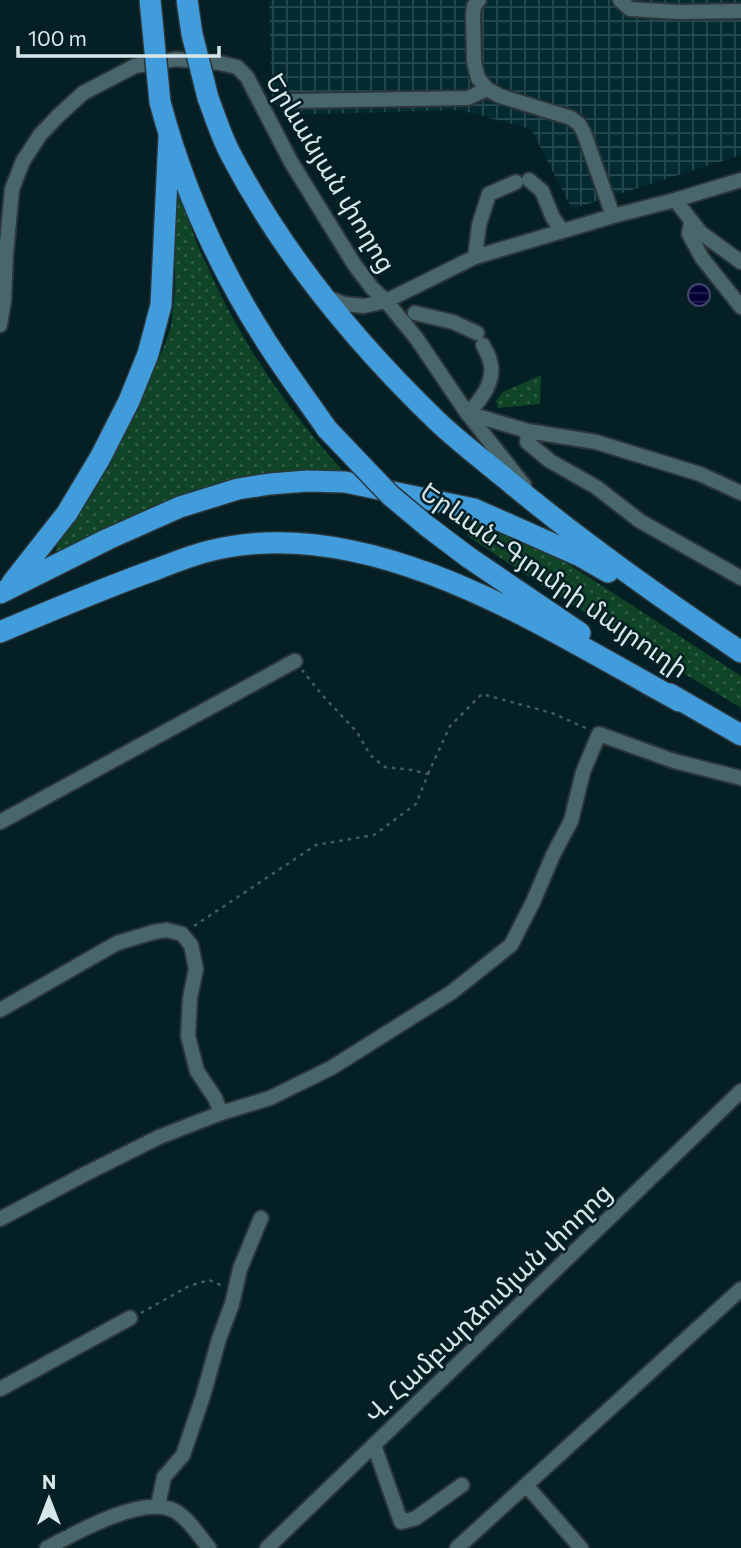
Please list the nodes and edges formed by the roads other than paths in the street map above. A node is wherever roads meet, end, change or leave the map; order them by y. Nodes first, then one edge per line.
1 (150, 0) edge
2 (187, 0) edge
3 (479, 0) edge
4 (620, 0) edge
5 (741, 10) edge
6 (487, 89) junction
7 (291, 101) dead end
8 (169, 136) junction
9 (741, 180) edge
10 (675, 200) junction
11 (613, 216) junction
12 (691, 222) junction
13 (563, 231) junction
14 (475, 257) junction
15 (741, 262) edge
16 (430, 279) junction
17 (323, 296) junction
18 (386, 302) junction
19 (741, 307) edge
20 (415, 313) junction
21 (0, 325) edge
22 (417, 339) junction
23 (467, 413) junction
24 (528, 431) junction
25 (741, 493) edge
26 (547, 513) junction
27 (741, 578) edge
28 (4, 590) edge
29 (701, 625) junction
30 (0, 632) edge
31 (741, 652) edge
32 (295, 661) road end
33 (679, 701) junction
34 (741, 735) edge
35 (741, 778) edge
36 (0, 822) edge
37 (0, 1010) edge
38 (741, 1091) edge
39 (221, 1113) junction
40 (261, 1218) dead end
41 (0, 1219) edge
42 (741, 1289) edge
43 (131, 1318) road end
44 (0, 1389) edge
45 (374, 1445) junction
46 (463, 1485) dead end
47 (526, 1485) junction
48 (158, 1506) junction
49 (47, 1548) edge
50 (209, 1548) edge
51 (267, 1548) edge
52 (457, 1548) edge
53 (581, 1548) edge

1 - 8 highway, Երևան-Գյումրի մայրուղի, bridge
2 - 17 highway, Երևան-Գյումրի մայրուղի, bridge
3 - 6 street
4 - 5 street
6 - 7 street
6 - 11 street
8 - 28 highway
8 - 33 highway, Երևան-Գյումրի մայրուղի, bridge
9 - 10 street
10 - 11 street
10 - 12 street
11 - 13 street
12 - 15 street
12 - 19 street
13 - 14 street
13 - 14 street
14 - 16 street
16 - 18 street
16 - 20 street
17 - 18 street, Երևանյան փողոց
17 - 26 highway, Երևան-Գյումրի մայրուղի
18 - 21 street, Երևանյան փողոց
18 - 22 street, Երևանյան փողոց
20 - 22 street
20 - 23 street
22 - 23 street, Երևանյան փողոց
23 - 24 street
23 - 26 street, Երևանյան փողոց
24 - 25 street
24 - 27 street
26 - 29 highway, Երևան-Գյումրի մայրուղի
28 - 29 highway
29 - 31 highway, Երևան-Գյումրի մայրուղի
30 - 33 highway
32 - 36 street
33 - 34 highway, Երևան-Գյումրի մայրուղի
35 - 39 street
37 - 39 street
38 - 45 street, Վ. Համբարձումյան փողոց
39 - 41 street
40 - 48 street
42 - 47 street
43 - 44 street
45 - 46 street
45 - 51 street, Վ. Համբարձումյան փողոց
47 - 52 street
47 - 53 street
48 - 49 street
48 - 50 street

